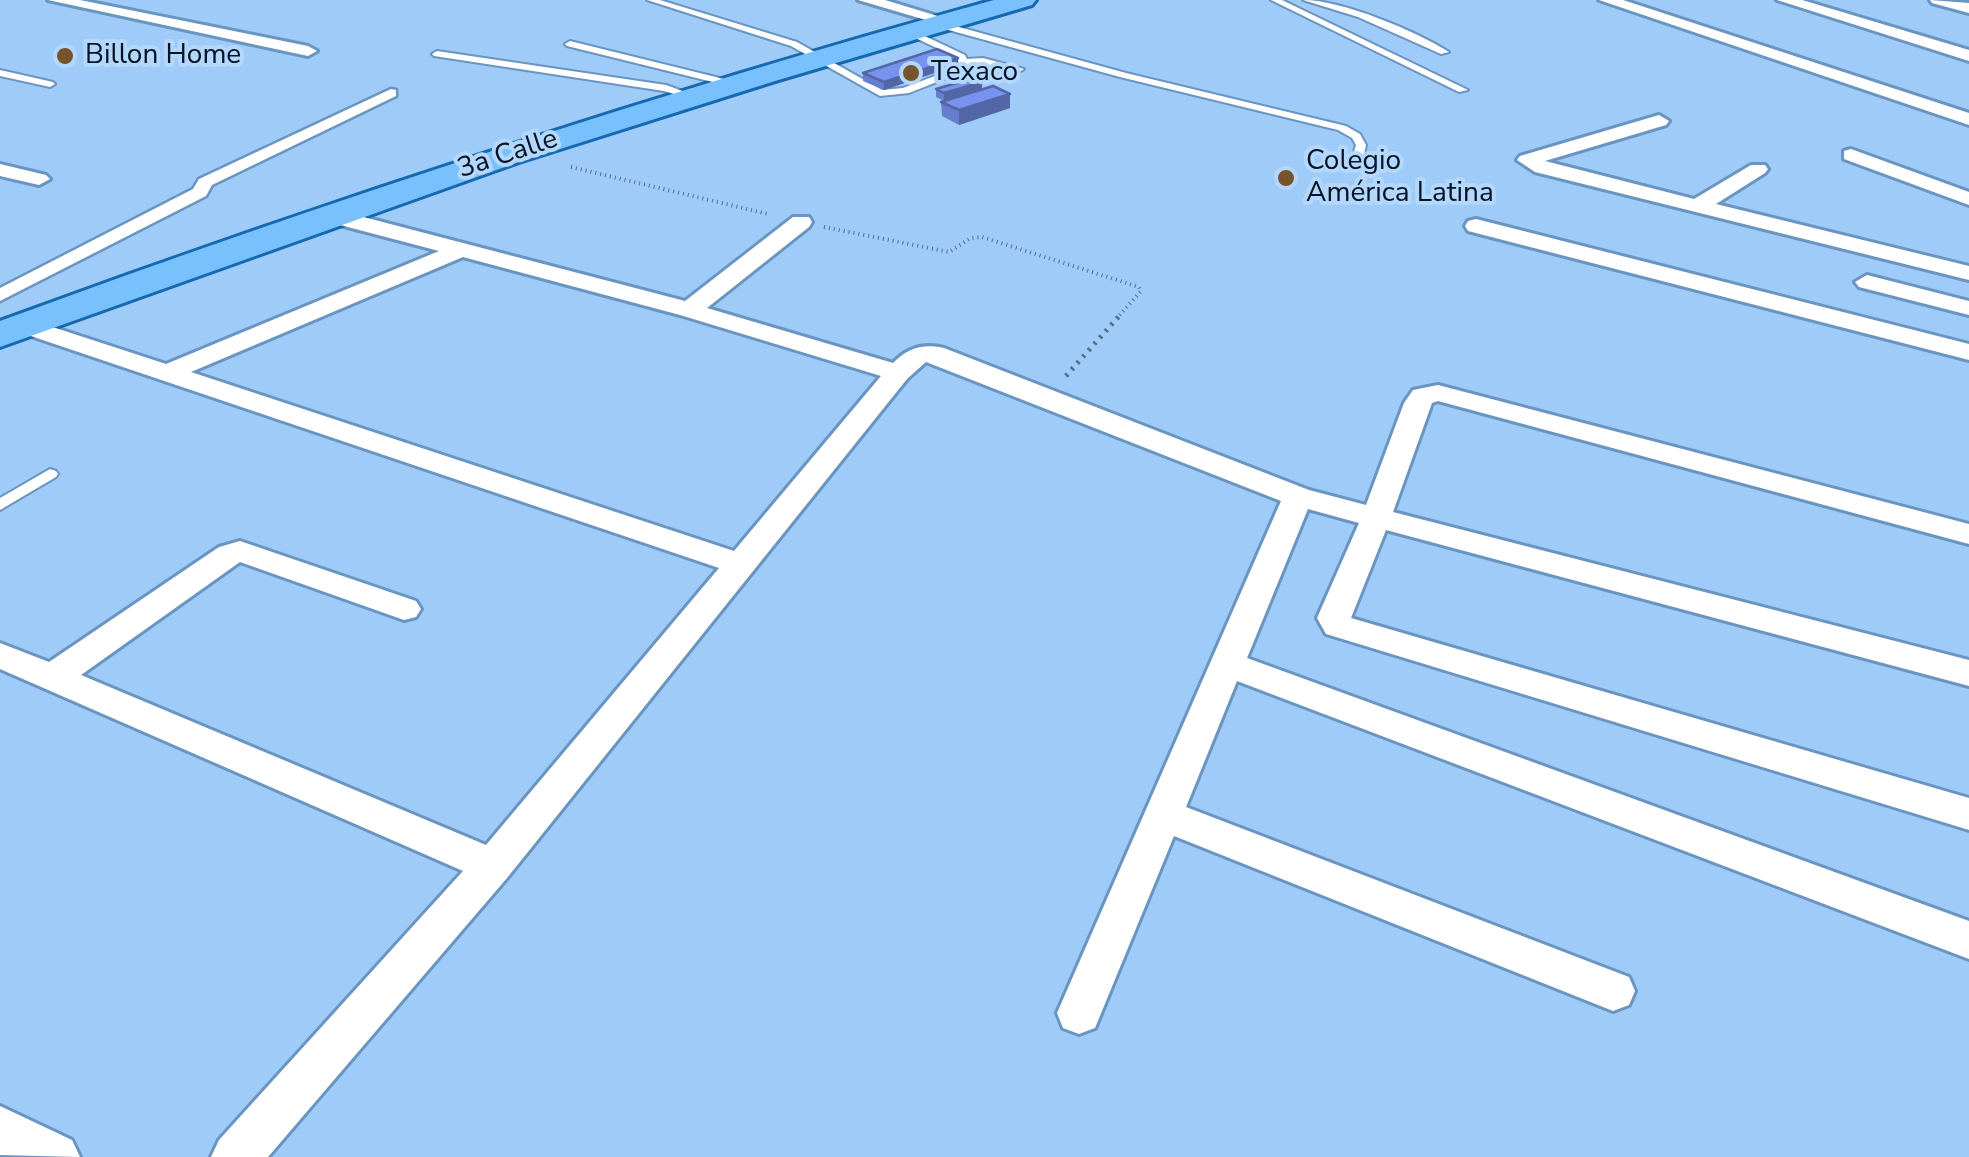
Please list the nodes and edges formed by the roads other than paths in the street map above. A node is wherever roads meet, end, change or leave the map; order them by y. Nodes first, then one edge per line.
1 (56, 0) edge
2 (651, 0) edge
3 (866, 0) edge
4 (1023, 0) edge
5 (1275, 0) edge
6 (1307, 0) edge
7 (1608, 0) edge
8 (1785, 0) edge
9 (1938, 0) edge
10 (1969, 8) edge
11 (933, 36) junction
12 (570, 44) dead end
13 (308, 51) dead end
14 (1444, 52) dead end
15 (436, 54) dead end
16 (1969, 56) edge
17 (820, 58) junction
18 (966, 62) junction
19 (1019, 69) dead end
20 (0, 73) edge
21 (870, 73) edge
22 (852, 79) junction
23 (50, 84) dead end
24 (733, 84) junction
25 (1463, 90) dead end
26 (391, 94) dead end
27 (694, 96) junction
28 (1969, 118) edge
29 (1659, 122) dead end
30 (1851, 155) dead end
31 (1355, 168) dead end
32 (1758, 168) dead end
33 (0, 170) edge
34 (39, 180) dead end
35 (1969, 199) edge
36 (1698, 206) junction
37 (329, 215) junction
38 (801, 222) road end
39 (1476, 226) dead end
40 (460, 250) junction
41 (1969, 273) edge
42 (1866, 282) dead end
43 (0, 295) edge
44 (1969, 308) edge
45 (689, 310) junction
46 (10, 329) edge
47 (1969, 352) edge
48 (898, 372) junction
49 (167, 373) junction
50 (50, 474) dead end
51 (1298, 497) junction
52 (0, 505) edge
53 (1376, 518) junction
54 (1969, 534) edge
55 (744, 565) junction
56 (404, 609) dead end
57 (0, 654) edge
58 (1225, 663) junction
59 (1969, 673) edge
60 (51, 678) junction
61 (1162, 814) junction
62 (1969, 814) edge
63 (494, 866) junction
64 (1969, 940) edge
65 (1613, 991) dead end
66 (1079, 1013) dead end
67 (0, 1130) edge
68 (54, 1157) edge
69 (236, 1157) edge

1 - 13 street
2 - 17 lane
3 - 11 street
4 - 11 main road, 3a Calle
5 - 25 lane
6 - 14 lane
7 - 28 street
8 - 16 street
9 - 10 street
11 - 17 main road, 3a Calle
11 - 18 lane
11 - 31 lane
12 - 24 lane
15 - 27 lane
17 - 22 lane
17 - 24 main road, 3a Calle
18 - 19 lane
18 - 22 lane
20 - 23 lane
21 - 22 lane
24 - 27 main road, 3a Calle
26 - 43 street
27 - 37 main road, 3a Calle
29 - 36 street
30 - 35 street
32 - 36 street
33 - 34 street
36 - 41 street
37 - 40 street
37 - 46 main road, 3a Calle
38 - 45 street
39 - 47 street
40 - 45 street
40 - 49 street
42 - 44 street
45 - 48 street
46 - 49 street
48 - 51 street
48 - 55 street
49 - 55 street
50 - 52 lane
51 - 53 street
51 - 58 street
53 - 54 street
53 - 59 street
53 - 62 street
55 - 63 street
56 - 60 street
57 - 60 street
58 - 61 street
58 - 64 street
60 - 63 street
61 - 65 street
61 - 66 street
63 - 69 street
67 - 68 street

